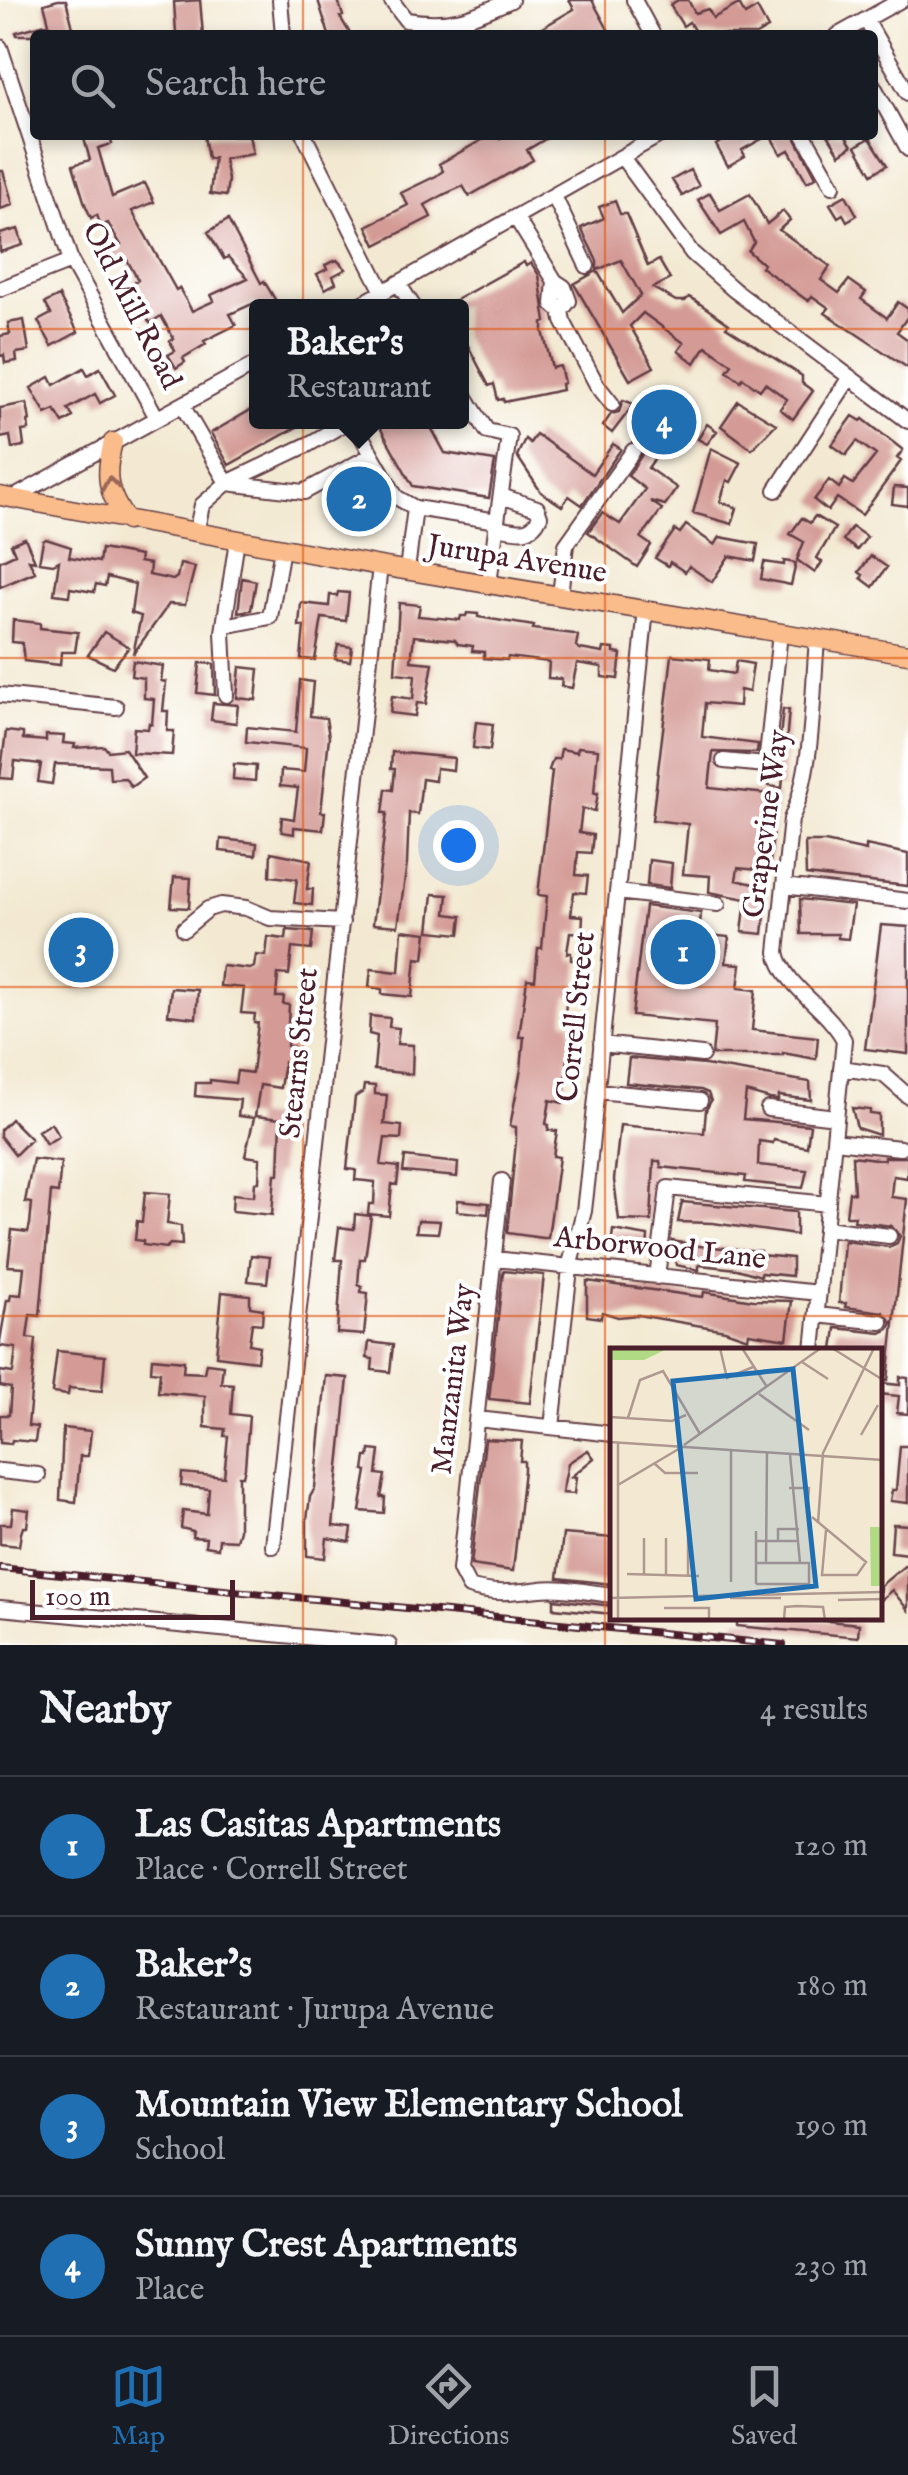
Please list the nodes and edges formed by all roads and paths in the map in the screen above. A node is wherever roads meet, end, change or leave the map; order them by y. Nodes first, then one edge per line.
1 (280, 0) edge
2 (390, 0) edge
3 (511, 0) edge
4 (634, 0) edge
5 (900, 0) edge
6 (866, 20) junction
7 (283, 30) edge
8 (650, 30) edge
9 (849, 30) edge
10 (872, 30) edge
11 (878, 41) edge
12 (1, 55) edge
13 (908, 93) edge
14 (878, 94) edge
15 (307, 140) edge
16 (651, 140) edge
17 (807, 140) edge
18 (908, 149) edge
19 (622, 157) junction
20 (834, 186) dead end
21 (554, 196) junction
22 (516, 218) junction
23 (71, 261) junction
24 (587, 266) dead end
25 (398, 283) junction
26 (0, 289) edge
27 (383, 292) junction
28 (370, 299) edge
29 (408, 299) edge
30 (249, 368) edge
31 (850, 377) junction
32 (469, 402) edge
33 (182, 404) junction
34 (612, 404) dead end
35 (157, 418) junction
36 (908, 421) edge
37 (337, 429) edge
38 (355, 429) edge
39 (113, 442) junction
40 (632, 452) dead end
41 (372, 455) junction
42 (226, 483) junction
43 (776, 490) dead end
44 (501, 496) junction
45 (4, 500) edge
46 (414, 508) junction
47 (127, 521) junction
48 (497, 524) junction
49 (196, 533) junction
50 (238, 540) junction
51 (282, 548) junction
52 (380, 566) junction
53 (407, 570) junction
54 (489, 584) junction
55 (560, 595) junction
56 (646, 609) junction
57 (224, 626) junction
58 (780, 633) junction
59 (818, 640) junction
60 (908, 654) edge
61 (0, 695) edge
62 (226, 695) dead end
63 (116, 707) dead end
64 (724, 761) dead end
65 (784, 886) junction
66 (617, 892) junction
67 (908, 900) edge
68 (718, 904) dead end
69 (342, 922) junction
70 (184, 928) dead end
71 (602, 1044) junction
72 (702, 1055) dead end
73 (841, 1068) junction
74 (905, 1086) edge
75 (597, 1090) junction
76 (700, 1102) dead end
77 (768, 1110) dead end
78 (836, 1117) junction
79 (834, 1141) junction
80 (900, 1148) dead end
81 (502, 1181) dead end
82 (828, 1204) junction
83 (825, 1228) junction
84 (889, 1236) dead end
85 (495, 1259) junction
86 (570, 1268) junction
87 (657, 1277) junction
88 (819, 1292) junction
89 (817, 1315) junction
90 (882, 1322) dead end
91 (813, 1348) edge
92 (477, 1420) junction
93 (552, 1428) junction
94 (610, 1434) edge
95 (0, 1471) edge
96 (38, 1475) dead end
97 (273, 1546) dead end
98 (610, 1595) edge
99 (0, 1608) edge
100 (259, 1639) edge
101 (389, 1645) edge

1 - 7 street
2 - 3 street
4 - 8 street
5 - 6 street
6 - 9 street
6 - 10 street
11 - 13 street
12 - 23 street, Old Mill Road
14 - 18 street
15 - 27 street
16 - 19 street
17 - 20 street
19 - 21 street
19 - 31 street
21 - 22 street
21 - 24 street
22 - 25 street
22 - 34 street
23 - 26 street
23 - 35 street, Old Mill Road
25 - 27 street
25 - 29 street
27 - 28 street
30 - 33 street
31 - 36 street
31 - 43 street
32 - 44 street
33 - 35 street
33 - 42 street
35 - 39 street
37 - 42 street
38 - 41 street
39 - 45 street
47 -> 39 main road
40 - 55 street
41 - 42 street
41 - 46 street
42 - 49 street
44 - 48 street
44 - 48 street
45 - 47 main road, Jurupa Avenue
46 - 48 street
46 - 53 street
47 - 49 main road, Jurupa Avenue
48 - 54 street
49 - 50 main road, Jurupa Avenue
50 - 51 main road, Jurupa Avenue
50 - 57 street
51 - 52 main road, Jurupa Avenue
51 - 57 street
52 - 53 main road, Jurupa Avenue
52 - 69 street, Stearns Street
53 - 54 main road, Jurupa Avenue
54 - 55 main road, Jurupa Avenue
55 - 56 main road, Jurupa Avenue
56 - 58 main road, Jurupa Avenue
56 - 66 street, Correll Street
57 - 62 street
58 - 59 main road, Jurupa Avenue
58 - 64 street
59 - 60 main road, Jurupa Avenue
59 - 65 street, Grapevine Way
61 - 63 street
65 - 67 street
65 - 73 street, Grapevine Way
66 - 68 street
66 - 71 street, Correll Street
69 - 70 street
69 - 97 street, Stearns Street
71 - 72 street
71 - 75 street, Correll Street
73 - 74 street
73 - 78 street, Grapevine Way
75 - 76 street
75 - 86 street, Correll Street
77 - 78 street
78 - 79 street, Grapevine Way
79 - 80 street
79 - 82 street, Grapevine Way
81 - 85 street, Manzanita Way
82 - 83 street, Grapevine Way
82 - 87 street
83 - 84 street
83 - 88 street, Grapevine Way
85 - 86 street, Arborwood Lane
85 - 92 street, Manzanita Way
86 - 87 street, Arborwood Lane
86 - 93 street, Correll Street
87 - 88 street, Arborwood Lane
88 - 89 street, Grapevine Way
89 - 90 street
89 - 91 street, Grapevine Way
92 - 93 street
92 - 98 street, Manzanita Way
93 - 94 street
95 - 96 street
99 - 100 street
100 - 101 street

